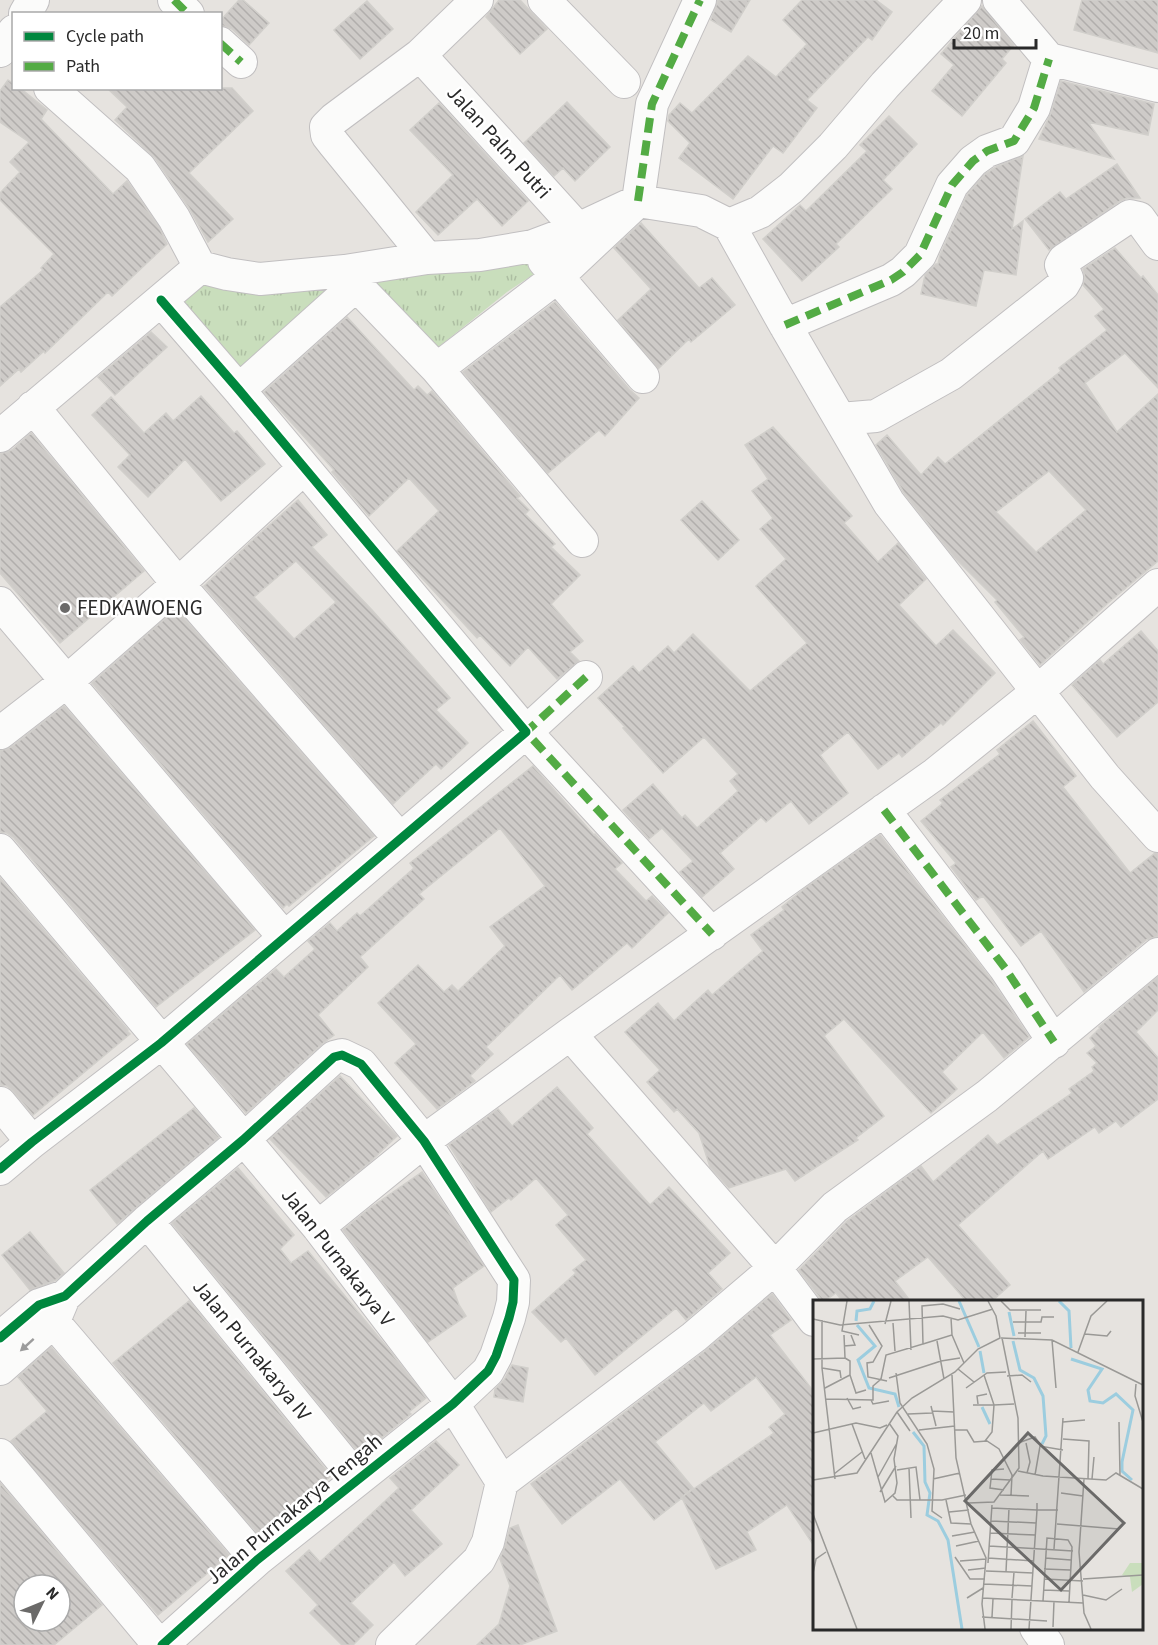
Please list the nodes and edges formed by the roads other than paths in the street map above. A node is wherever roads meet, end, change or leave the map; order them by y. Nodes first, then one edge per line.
1 (174, 0) edge
2 (477, 0) edge
3 (544, 0) edge
4 (700, 0) edge
5 (965, 0) edge
6 (999, 0) edge
7 (186, 12) edge
8 (420, 56) junction
9 (1049, 59) junction
10 (624, 82) dead end
11 (1158, 86) edge
12 (52, 90) edge
13 (638, 201) junction
14 (729, 225) junction
15 (578, 228) junction
16 (1158, 244) edge
17 (533, 246) junction
18 (428, 258) junction
19 (200, 267) junction
20 (350, 278) junction
21 (556, 278) junction
22 (161, 300) junction
23 (785, 325) junction
24 (438, 369) junction
25 (643, 377) dead end
26 (239, 390) junction
27 (33, 407) junction
28 (840, 419) junction
29 (0, 436) edge
30 (304, 468) junction
31 (582, 541) dead end
32 (178, 584) junction
33 (1158, 585) edge
34 (0, 603) edge
35 (586, 677) dead end
36 (66, 682) junction
37 (1037, 692) junction
38 (0, 732) edge
39 (526, 732) junction
40 (884, 810) junction
41 (1158, 836) edge
42 (400, 839) junction
43 (0, 850) edge
44 (712, 934) junction
45 (284, 937) junction
46 (1158, 954) edge
47 (570, 1034) junction
48 (1054, 1041) junction
49 (161, 1043) junction
50 (0, 1103) edge
51 (243, 1140) junction
52 (424, 1141) junction
53 (32, 1142) junction
54 (0, 1169) edge
55 (147, 1221) junction
56 (318, 1227) junction
57 (775, 1268) junction
58 (53, 1307) junction
59 (813, 1319) edge
60 (0, 1338) edge
61 (0, 1369) edge
62 (489, 1371) junction
63 (453, 1404) junction
64 (475, 1440) junction
65 (0, 1455) edge
66 (357, 1479) junction
67 (502, 1482) junction
68 (257, 1560) junction
69 (1037, 1630) edge
70 (160, 1645) edge
71 (392, 1645) edge
72 (1048, 1645) edge

1 - 7 street
2 - 8 street
3 - 10 street
4 - 13 street
5 - 14 street
6 - 9 street
8 - 15 street, Jalan Palm Putri
8 - 18 street
9 - 11 street
9 - 23 street
12 - 19 street
13 - 14 street
13 - 15 street
13 - 21 street
14 - 23 street
15 - 17 street
16 - 28 street
17 - 18 street
17 - 21 street
18 - 20 street
19 - 20 street
19 - 22 street
20 - 24 street
20 - 26 street
21 - 24 street
21 - 25 street
22 - 26 street
22 - 27 street
23 - 28 street
24 - 31 street
26 - 30 street
27 - 29 street
27 - 32 street
28 - 37 street
30 - 32 street
30 - 39 street
32 - 36 street
32 - 42 street
33 - 37 street
34 - 36 street
35 - 39 street
36 - 38 street
36 - 45 street
37 - 40 street
37 - 41 street
39 - 42 street
39 - 44 street
40 - 44 street
40 - 48 street
42 - 45 street
43 - 49 street, Jalan Purnakarya V
44 - 47 street
45 - 49 street
46 - 48 street
47 - 52 street
47 - 57 street
48 - 57 street
49 - 51 street, Jalan Purnakarya V
49 - 53 street
50 - 53 street
51 - 52 street
51 - 55 street
51 - 56 street, Jalan Purnakarya V
52 - 56 street
52 - 62 street
53 - 54 street
55 - 58 street
55 - 66 street, Jalan Purnakarya IV
56 - 63 street, Jalan Purnakarya V
57 - 59 street
57 - 67 street
58 - 60 street
58 -> 61 street
58 - 68 street
62 - 63 street, Jalan Purnakarya Tengah
62 - 64 street
63 - 64 street, Jalan Purnakarya V
63 - 66 street, Jalan Purnakarya Tengah
64 - 67 street, Jalan Purnakarya V
65 - 70 street
66 - 68 street, Jalan Purnakarya Tengah
67 - 71 street
68 - 70 street, Jalan Purnakarya Tengah
69 - 72 street

